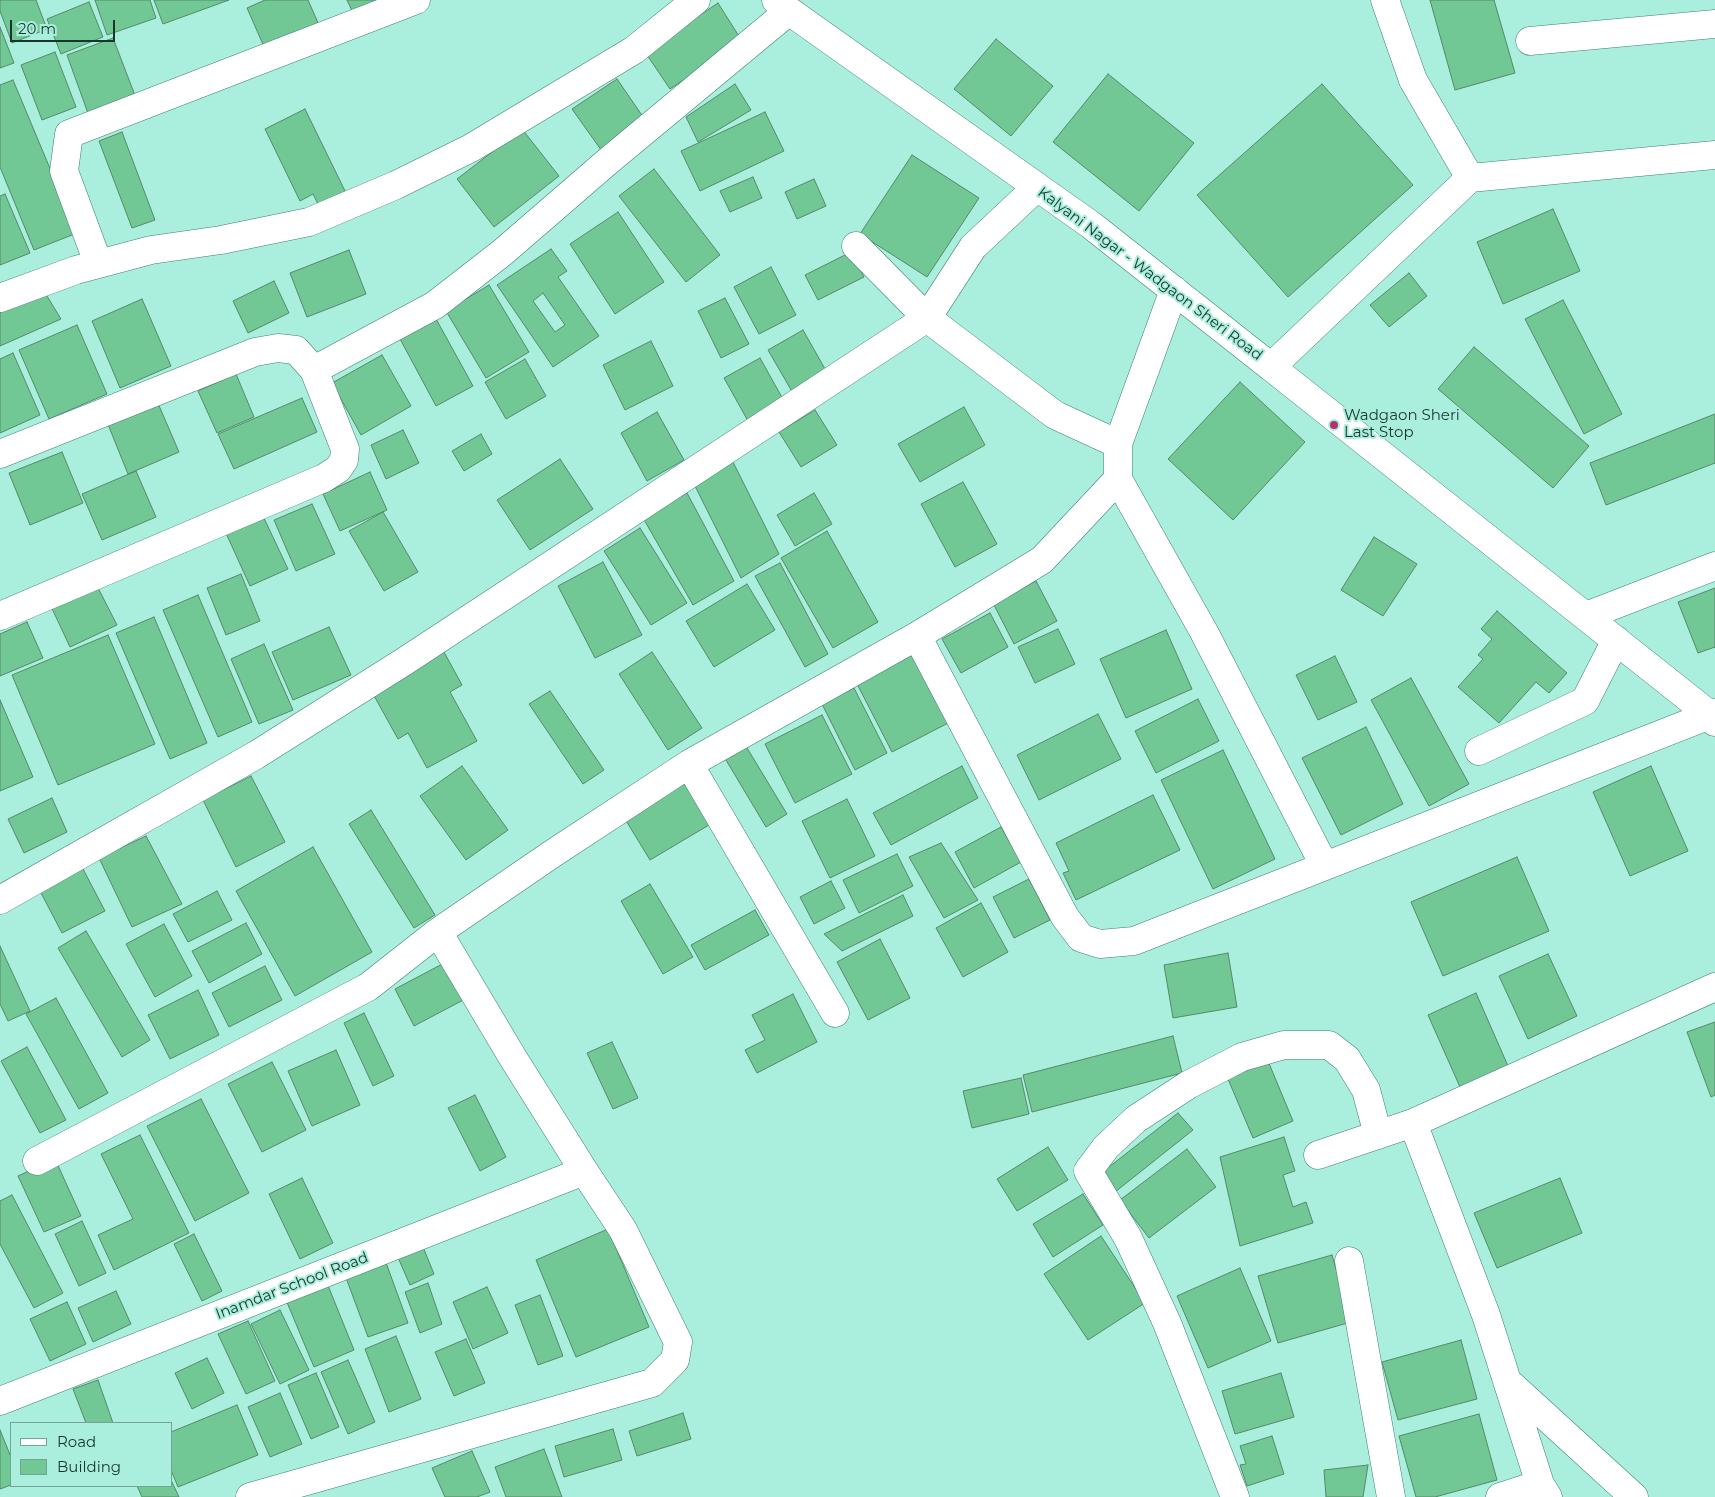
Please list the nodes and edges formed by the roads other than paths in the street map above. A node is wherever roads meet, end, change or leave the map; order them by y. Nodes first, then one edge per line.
1 (416, 0) edge
2 (696, 0) edge
3 (1385, 0) edge
4 (782, 5) edge
5 (1715, 24) edge
6 (1530, 41) dead end
7 (1715, 155) edge
8 (1470, 178) junction
9 (1037, 187) junction
10 (856, 246) dead end
11 (98, 264) junction
12 (1174, 290) junction
13 (0, 298) edge
14 (926, 318) junction
15 (1271, 366) junction
16 (314, 370) junction
17 (1118, 444) junction
18 (0, 454) edge
19 (1118, 479) junction
20 (1715, 566) edge
21 (0, 616) edge
22 (1586, 616) junction
23 (916, 636) junction
24 (1616, 640) junction
25 (1713, 717) edge
26 (1479, 751) dead end
27 (689, 764) junction
28 (1324, 865) junction
29 (0, 900) edge
30 (438, 932) junction
31 (1715, 987) edge
32 (835, 1013) dead end
33 (1413, 1123) junction
34 (1378, 1135) junction
35 (1318, 1155) dead end
36 (37, 1161) dead end
37 (584, 1172) junction
38 (1349, 1261) dead end
39 (1506, 1380) junction
40 (0, 1401) edge
41 (1544, 1490) edge
42 (250, 1497) edge
43 (1234, 1497) edge
44 (1391, 1497) edge
45 (1500, 1497) edge
46 (1634, 1497) edge

1 - 11 street
2 - 11 street
3 - 8 street
4 - 9 street, Kalyani Nagar - Wadgaon Sheri Road
4 - 16 street
5 - 6 street
7 - 8 street
8 - 15 street, Kalyani Nagar - Wadgaon Sheri Road
9 - 12 street, Kalyani Nagar - Wadgaon Sheri Road
9 - 14 street
10 - 14 street
11 - 13 street
12 - 15 street, Kalyani Nagar - Wadgaon Sheri Road
12 - 17 street
14 - 17 street
14 - 29 street
15 - 22 street
16 - 18 street
16 - 21 street
17 - 19 street
19 - 23 street
19 - 28 street
20 - 22 street
22 - 24 street
23 - 27 street
23 - 28 street
24 - 25 street
24 - 26 street
25 - 28 street
27 - 30 street
27 - 32 street
30 - 36 street
30 - 37 street
31 - 33 street
33 - 34 street
33 - 39 street
34 - 35 street
34 - 43 street
37 - 40 street, Inamdar School Road
37 - 42 street
38 - 44 street
39 - 41 street
39 - 46 street
41 - 45 street

